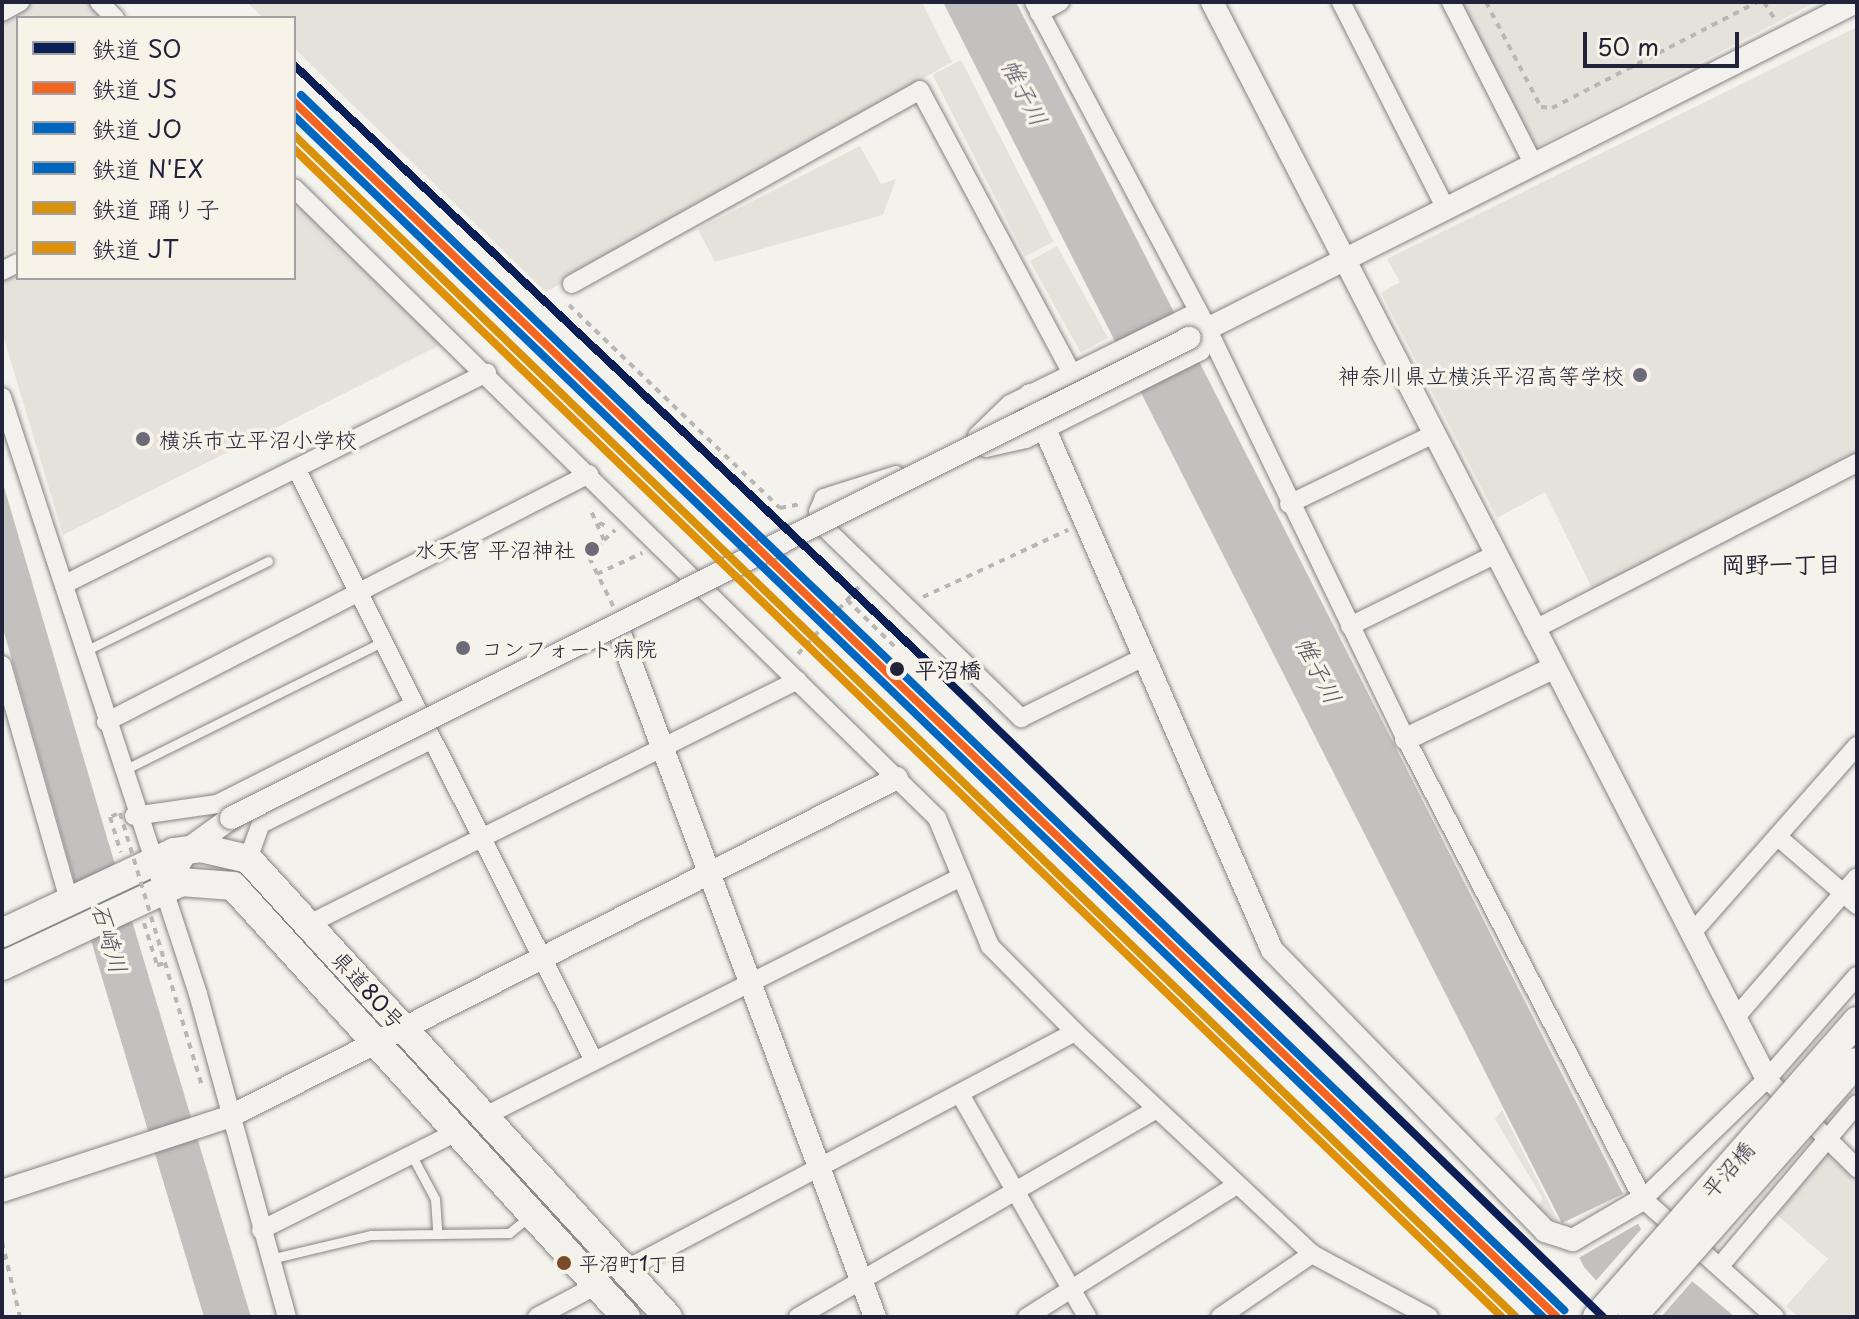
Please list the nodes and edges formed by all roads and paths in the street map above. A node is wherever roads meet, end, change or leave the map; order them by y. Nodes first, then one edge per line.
1 (20, 2) edge
2 (1060, 2) edge
3 (1212, 2) edge
4 (1341, 2) edge
5 (1451, 2) edge
6 (1486, 2) edge
7 (1757, 2) edge
8 (1764, 2) edge
9 (1856, 2) edge
10 (1037, 7) edge
11 (2, 12) edge
12 (1783, 13) dead end
13 (1534, 165) junction
14 (296, 190) edge
15 (1446, 209) junction
16 (1342, 261) junction
17 (572, 284) dead end
18 (569, 305) dead end
19 (1197, 333) junction
20 (487, 373) junction
21 (1072, 373) junction
22 (1030, 395) junction
23 (2, 397) edge
24 (1045, 429) junction
25 (1432, 435) junction
26 (1857, 463) edge
27 (297, 470) junction
28 (589, 474) junction
29 (824, 498) junction
30 (1289, 504) junction
31 (589, 507) dead end
32 (599, 522) junction
33 (1084, 522) junction
34 (607, 526) dead end
35 (826, 529) junction
36 (615, 530) dead end
37 (604, 540) junction
38 (661, 545) junction
39 (584, 547) dead end
40 (1494, 555) junction
41 (589, 557) junction
42 (268, 561) dead end
43 (597, 574) junction
44 (866, 580) dead end
45 (699, 583) junction
46 (65, 584) junction
47 (358, 593) junction
48 (847, 600) junction
49 (911, 612) junction
50 (618, 623) junction
51 (1350, 626) junction
52 (1533, 630) junction
53 (382, 642) junction
54 (894, 646) dead end
55 (85, 651) junction
56 (1142, 658) junction
57 (793, 659) dead end
58 (2, 665) edge
59 (1553, 668) junction
60 (798, 680) junction
61 (106, 722) junction
62 (422, 722) junction
63 (1406, 739) junction
64 (1857, 746) edge
65 (662, 751) junction
66 (121, 772) junction
67 (897, 778) junction
68 (224, 811) junction
69 (134, 816) junction
70 (1778, 837) junction
71 (480, 840) junction
72 (188, 849) junction
73 (248, 859) junction
74 (156, 861) junction
75 (126, 865) junction
76 (709, 874) junction
77 (961, 877) junction
78 (1857, 877) edge
79 (165, 889) junction
80 (1850, 899) edge
81 (71, 900) junction
82 (140, 910) junction
83 (309, 924) junction
84 (2, 933) edge
85 (1691, 934) junction
86 (542, 961) junction
87 (166, 963) junction
88 (2, 966) edge
89 (1857, 976) edge
90 (750, 983) junction
91 (1735, 1018) junction
92 (1857, 1021) edge
93 (407, 1031) junction
94 (1075, 1032) junction
95 (378, 1045) junction
96 (594, 1061) junction
97 (1857, 1062) edge
98 (1767, 1079) junction
99 (202, 1087) dead end
100 (960, 1094) junction
101 (1857, 1104) edge
102 (1155, 1110) junction
103 (485, 1116) junction
104 (229, 1117) junction
105 (457, 1132) junction
106 (1825, 1141) junction
107 (411, 1154) junction
108 (818, 1168) junction
109 (1857, 1168) edge
110 (1237, 1185) junction
111 (2, 1191) edge
112 (1015, 1192) junction
113 (1643, 1199) junction
114 (532, 1214) junction
115 (261, 1230) junction
116 (437, 1230) junction
117 (2, 1242) edge
118 (1312, 1254) junction
119 (270, 1259) junction
120 (1720, 1266) junction
121 (625, 1270) junction
122 (861, 1280) junction
123 (597, 1285) junction
124 (1072, 1289) junction
125 (1421, 1315) edge
126 (20, 1317) edge
127 (287, 1317) edge
128 (537, 1317) edge
129 (626, 1317) edge
130 (668, 1317) edge
131 (798, 1317) edge
132 (875, 1317) edge
133 (1027, 1317) edge
134 (1087, 1317) edge
135 (1220, 1317) edge
136 (1597, 1317) edge
137 (1632, 1317) edge
138 (1775, 1317) edge

1 - 11 street
2 - 10 street
3 - 16 street
4 - 15 street
5 - 13 street
6 - 7 path
8 - 12 path
9 - 13 street
10 - 19 street
13 - 15 street
14 - 20 street
15 - 16 street
16 - 19 street
16 - 25 street
17 - 21 street
18 - 29 path
19 - 21 street
19 - 24 street
19 - 30 street
19 - 68 street, bridge
20 - 27 street
20 - 28 street
21 - 22 street
22 - 24 street
22 - 29 street
23 - 46 street
24 - 33 street
24 - 35 street
25 - 30 street
25 - 40 street
26 - 52 street
27 - 46 street
27 - 47 street
28 - 38 street
28 - 47 street
29 - 35 street
30 - 51 street
31 - 32 path
32 - 34 path
32 - 37 path
33 - 49 path
33 - 56 street
35 - 49 street
36 - 37 path
37 - 41 path
38 - 43 path
38 - 45 street
39 - 41 path
40 - 51 street
40 - 52 street
41 - 43 path
42 - 55 lane
43 - 50 path
44 - 48 path
45 - 50 street
45 - 60 street
46 - 55 street
47 - 53 street
47 - 61 street
48 - 54 path
48 - 57 path
49 - 56 street
50 - 62 street
50 - 65 street
51 - 63 street
52 - 59 street
53 - 62 street
53 - 66 lane
55 - 61 street
56 - 113 street
58 - 81 street
59 - 63 street
59 - 85 street
60 - 65 street
60 - 67 street
61 - 66 street
62 - 68 street
62 - 71 street
62 - 73 street
63 - 113 street
64 - 70 street
65 - 71 street
65 - 76 street
66 - 69 street
67 - 76 street
67 - 77 street
68 - 69 street
68 - 72 street
69 - 74 street
70 - 80 street
70 - 85 street
71 - 83 street
71 - 86 street
72 - 73 main road
72 - 74 main road
72 - 79 street
73 - 83 main road, 県道80号
74 - 75 main road
74 - 79 street
75 - 81 main road
75 - 87 path, bridge
76 - 86 street
76 - 90 street
77 - 90 street
77 - 94 street
78 - 80 street
79 - 82 main road, 県道80号
79 - 95 main road, 県道80号
79 - 104 street
80 - 91 street
81 - 84 main road
82 - 87 path
82 - 88 main road, 県道80号
83 - 93 main road, 県道80号
85 - 91 street
86 - 93 street
86 - 96 street
87 - 99 path, bridge
89 - 98 street
90 - 96 street
90 - 108 street
91 - 98 street
92 - 136 main road, 平沼橋, bridge
93 - 95 street
93 - 103 main road, 県道80号
94 - 100 street
94 - 102 street
95 - 104 street
95 - 105 main road, 県道80号
96 - 103 street
97 - 137 main road, 平沼橋, bridge
98 - 106 street
98 - 113 street
100 - 108 street
100 - 112 street
101 - 106 street
102 - 110 street
102 - 112 street
103 - 121 main road, 県道80号
104 - 111 street
104 - 115 street
105 - 107 street
105 - 114 main road, 県道80号
106 - 109 street
106 - 120 street
107 - 115 street
107 - 116 lane
108 - 121 street
108 - 122 street
110 - 118 street
110 - 124 street
112 - 122 street
112 - 124 street
113 - 120 street
114 - 116 lane
114 - 123 main road, 県道80号
115 - 119 street
116 - 119 lane
117 - 126 path
118 - 125 street
118 - 135 street
119 - 127 street
120 - 138 street
121 - 130 main road, 県道80号
122 - 131 street
122 - 132 street
123 - 128 street
123 - 129 main road, 県道80号
124 - 133 street
124 - 134 street

